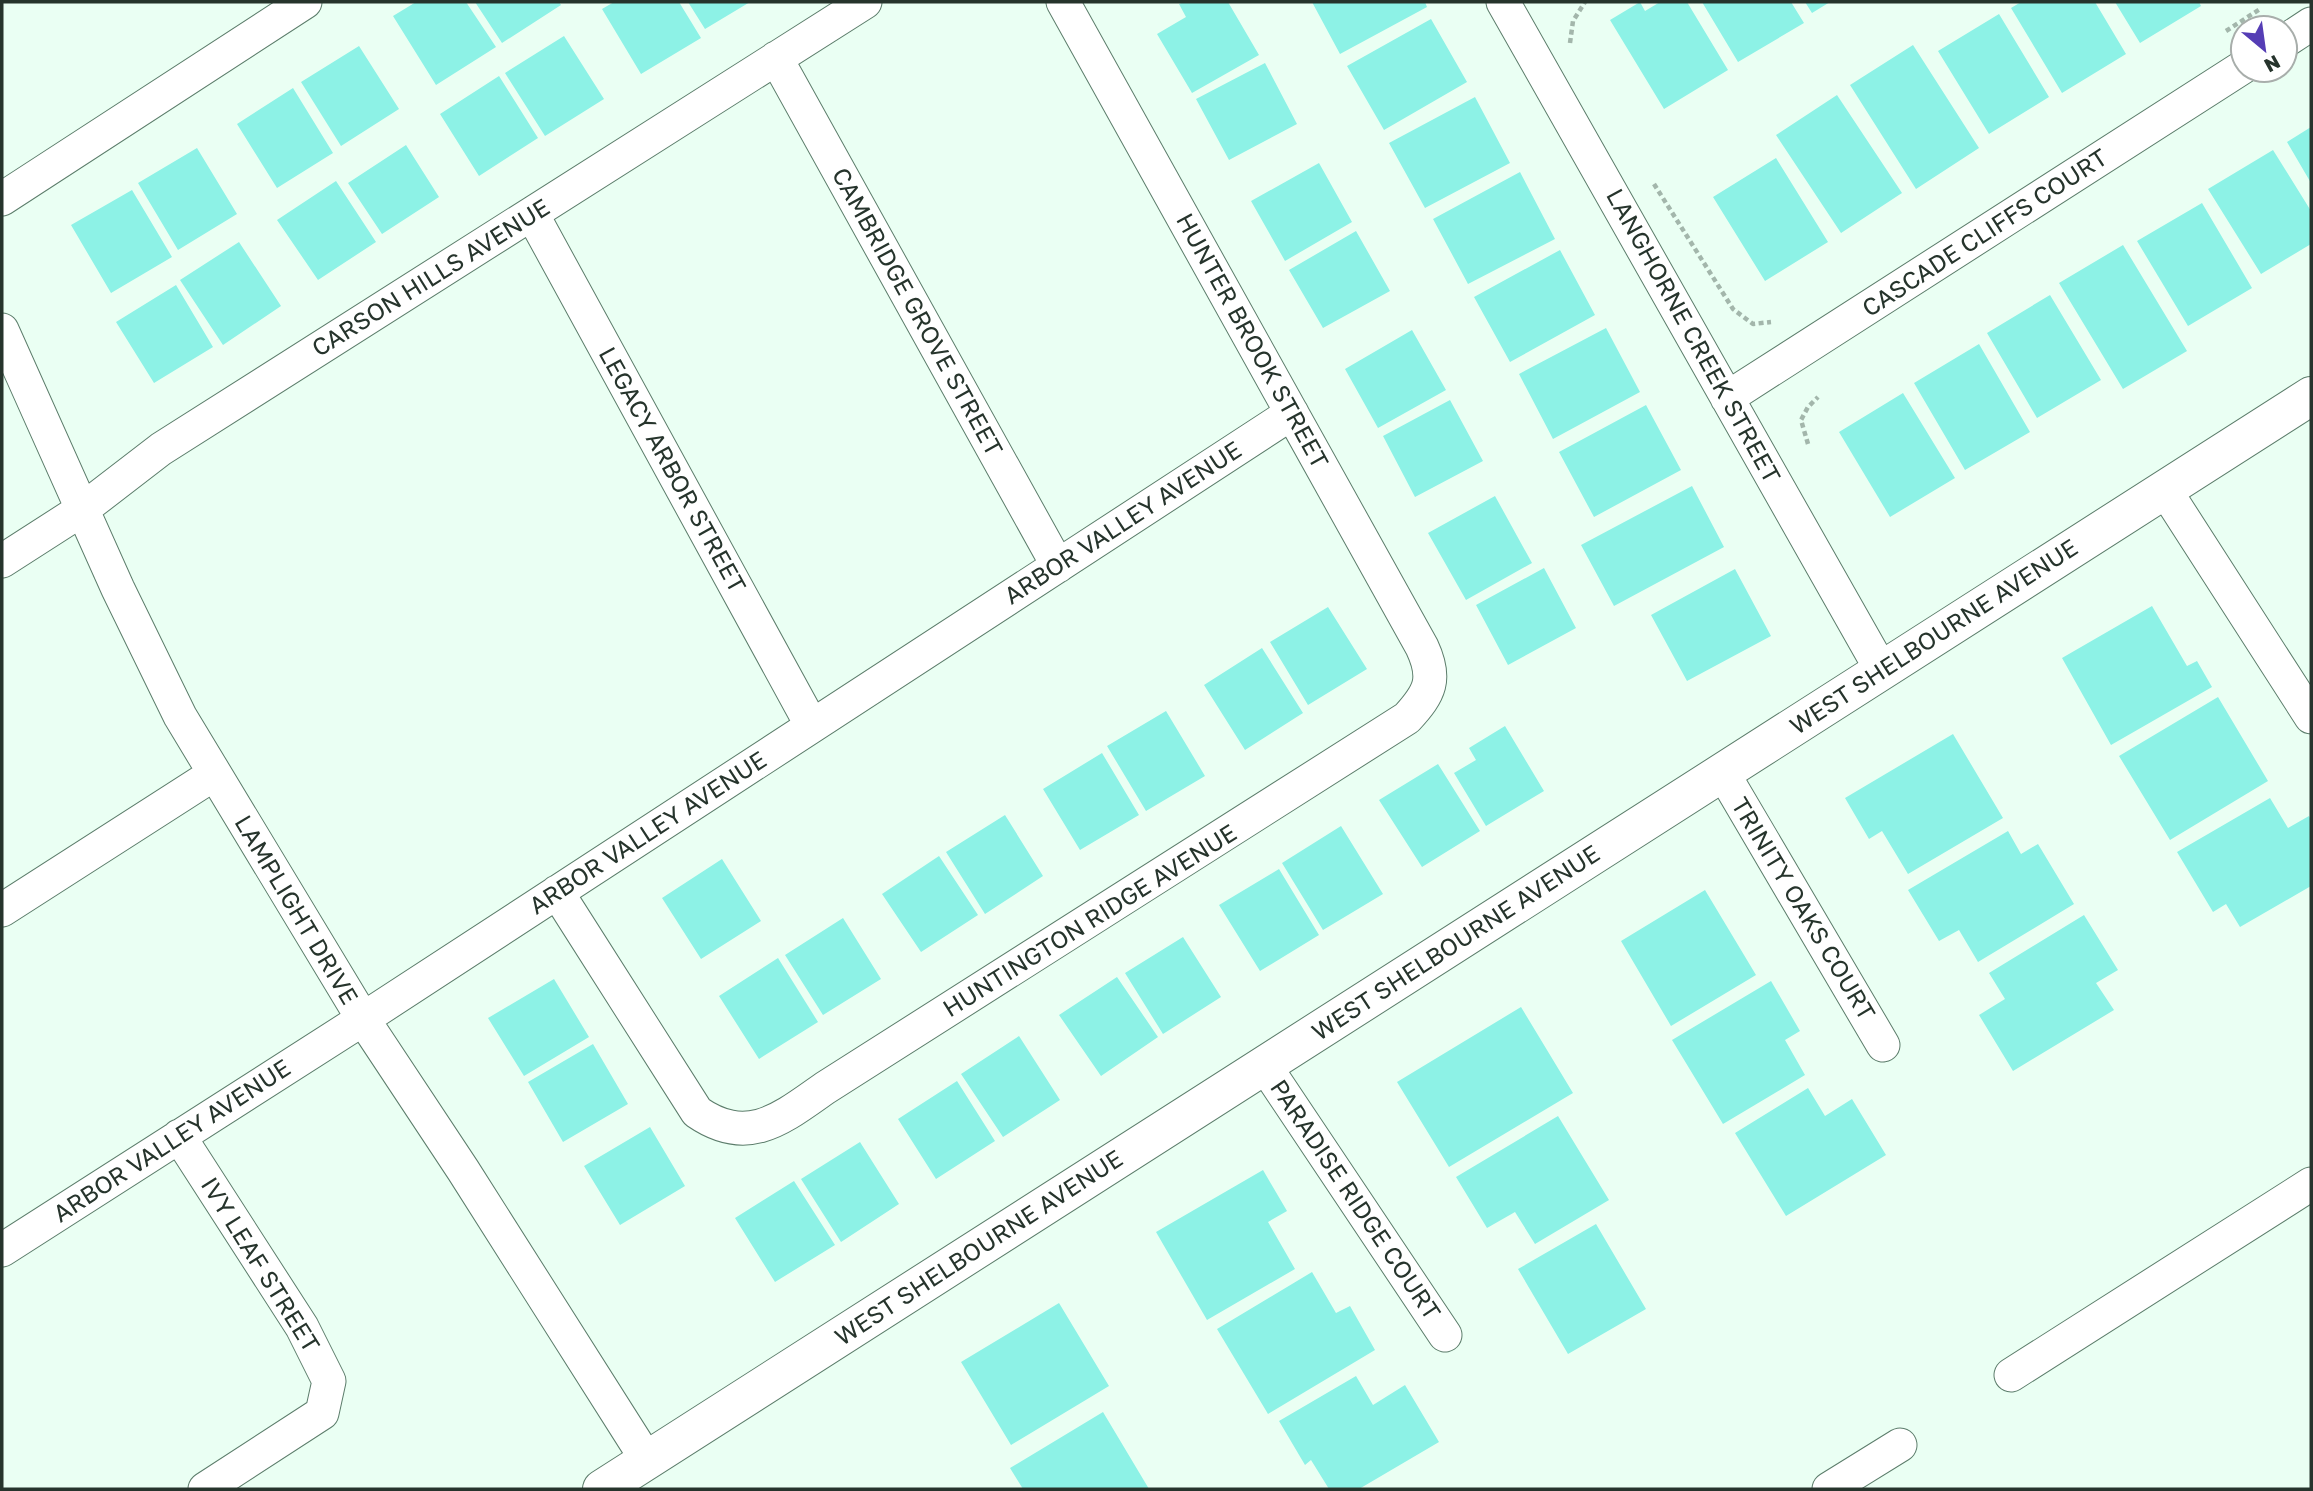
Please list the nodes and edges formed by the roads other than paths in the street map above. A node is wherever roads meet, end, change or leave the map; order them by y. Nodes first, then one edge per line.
1 (306, 2) edge
2 (865, 2) edge
3 (1063, 2) edge
4 (1503, 2) edge
5 (776, 58) junction
6 (2229, 76) edge
7 (2, 199) edge
8 (532, 214) junction
9 (2, 330) edge
10 (2311, 396) edge
11 (1727, 398) junction
12 (1292, 413) junction
13 (2165, 489) junction
14 (83, 509) junction
15 (2, 561) edge
16 (1058, 566) junction
17 (1882, 671) junction
18 (1430, 683) joint
19 (2311, 717) edge
20 (812, 726) junction
21 (1723, 773) junction
22 (215, 774) junction
23 (557, 892) junction
24 (2, 911) edge
25 (363, 1019) junction
26 (1883, 1045) dead end
27 (1265, 1066) junction
28 (179, 1136) junction
29 (2311, 1184) edge
30 (2, 1250) edge
31 (1445, 1335) dead end
32 (2011, 1375) dead end
33 (1900, 1445) dead end
34 (647, 1460) junction
35 (205, 1489) edge
36 (602, 1489) edge
37 (1829, 1489) edge

1 - 7 street
2 - 5 street, CARSON HILLS AVENUE
3 - 12 street, HUNTER BROOK STREET
4 - 11 street, LANGHORNE CREEK STREET
5 - 8 street, CARSON HILLS AVENUE
5 - 16 street, CAMBRIDGE GROVE STREET
6 - 11 street, CASCADE CLIFFS COURT
8 - 14 street, CARSON HILLS AVENUE
8 - 20 street, LEGACY ARBOR STREET
9 - 14 street, LAMPLIGHT DRIVE
10 - 13 street, WEST SHELBOURNE AVENUE
11 - 17 street, LANGHORNE CREEK STREET
12 - 16 street, ARBOR VALLEY AVENUE
12 - 18 street, HUNTER BROOK STREET
13 - 17 street, WEST SHELBOURNE AVENUE
13 - 19 street
14 - 15 street, CARSON HILLS AVENUE
14 - 22 street, LAMPLIGHT DRIVE
16 - 20 street, ARBOR VALLEY AVENUE
17 - 21 street, WEST SHELBOURNE AVENUE
18 - 23 street, HUNTINGTON RIDGE AVENUE
20 - 23 street, ARBOR VALLEY AVENUE
21 - 26 street, TRINITY OAKS COURT
21 - 27 street, WEST SHELBOURNE AVENUE
22 - 24 street
22 - 25 street, LAMPLIGHT DRIVE
23 - 25 street, ARBOR VALLEY AVENUE
25 - 28 street, ARBOR VALLEY AVENUE
25 - 34 street, LAMPLIGHT DRIVE
27 - 31 street, PARADISE RIDGE COURT
27 - 34 street, WEST SHELBOURNE AVENUE
28 - 30 street, ARBOR VALLEY AVENUE
28 - 35 street, IVY LEAF STREET
29 - 32 street
33 - 37 street
34 - 36 street, WEST SHELBOURNE AVENUE

